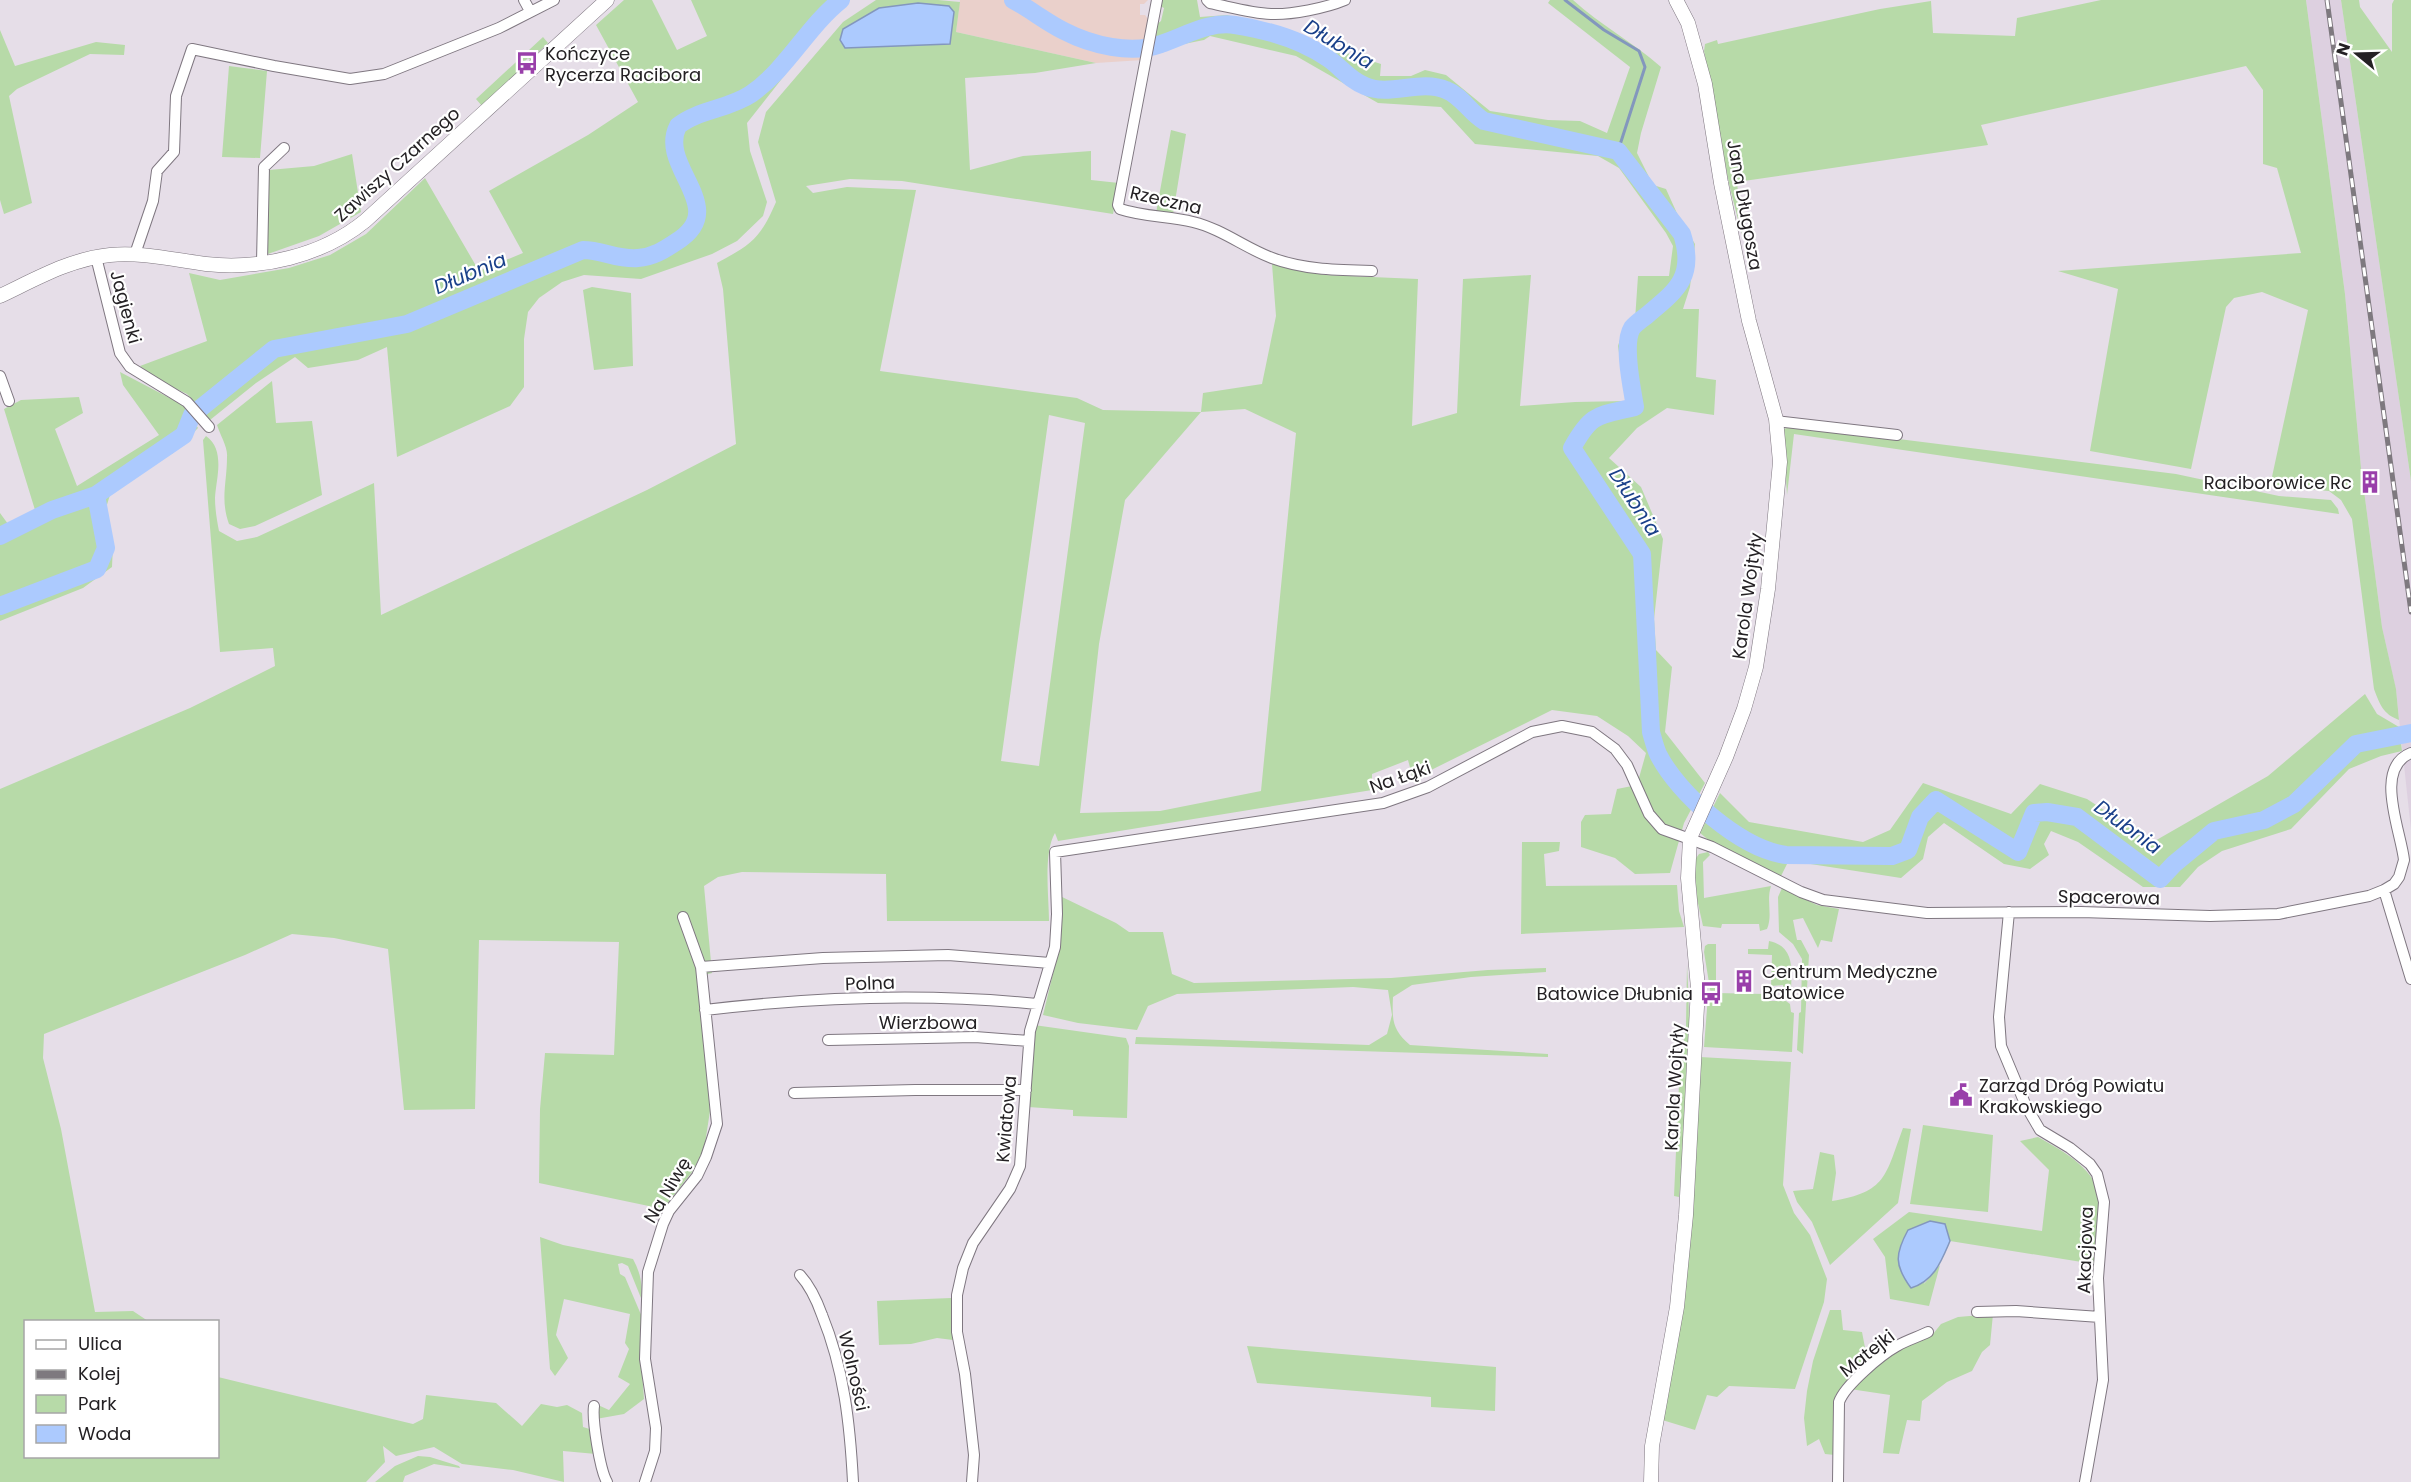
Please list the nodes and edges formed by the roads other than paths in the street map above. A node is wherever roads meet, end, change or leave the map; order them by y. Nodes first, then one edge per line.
1 (524, 0) edge
2 (554, 0) edge
3 (607, 0) edge
4 (1157, 0) edge
5 (1207, 0) edge
6 (1345, 0) edge
7 (1676, 0) edge
8 (530, 11) junction
9 (284, 148) dead end
10 (135, 254) junction
11 (96, 257) junction
12 (262, 262) junction
13 (1372, 271) dead end
14 (0, 296) edge
15 (0, 376) edge
16 (9, 401) dead end
17 (1776, 420) junction
18 (209, 427) dead end
19 (1897, 435) dead end
20 (2411, 753) edge
21 (1692, 831) junction
22 (1055, 852) joint
23 (2384, 890) junction
24 (2009, 912) junction
25 (683, 917) dead end
26 (1050, 963) junction
27 (701, 967) junction
28 (2411, 979) edge
29 (1037, 1004) junction
30 (705, 1010) junction
31 (828, 1040) dead end
32 (1029, 1041) junction
33 (1026, 1090) junction
34 (794, 1093) dead end
35 (800, 1275) dead end
36 (1977, 1312) dead end
37 (2100, 1317) junction
38 (1928, 1332) dead end
39 (594, 1406) dead end
40 (607, 1482) edge
41 (645, 1482) edge
42 (853, 1482) edge
43 (972, 1482) edge
44 (1651, 1482) edge
45 (1838, 1482) edge
46 (2085, 1482) edge

1 - 8 street
2 - 8 street
3 - 12 street, Zawiszy Czarnego
4 - 13 street, Rzeczna
5 - 6 street
7 - 17 street, Jana Długosza
8 - 10 street
9 - 12 street
10 - 11 street, Zawiszy Czarnego
10 - 12 street, Zawiszy Czarnego
11 - 14 street, Zawiszy Czarnego
11 - 18 street, Jagienki
15 - 16 street
17 - 19 street
17 - 21 street, Karola Wojtyły
20 - 23 street
21 - 22 street, Na Łąki
21 - 24 street, Spacerowa
21 - 44 street, Karola Wojtyły
22 - 26 street, Kwiatowa
23 - 24 street, Spacerowa
23 - 28 street
24 - 37 street, Akacjowa
25 - 27 street, Na Niwę
26 - 27 street
26 - 29 street, Kwiatowa
27 - 30 street, Na Niwę
29 - 30 street, Polna
29 - 32 street, Kwiatowa
30 - 41 street, Na Niwę
31 - 32 street, Wierzbowa
32 - 33 street, Kwiatowa
33 - 34 street
33 - 43 street, Kwiatowa
35 - 42 street, Wolności
36 - 37 street
37 - 46 street, Akacjowa
38 - 45 street, Matejki
39 - 40 street

